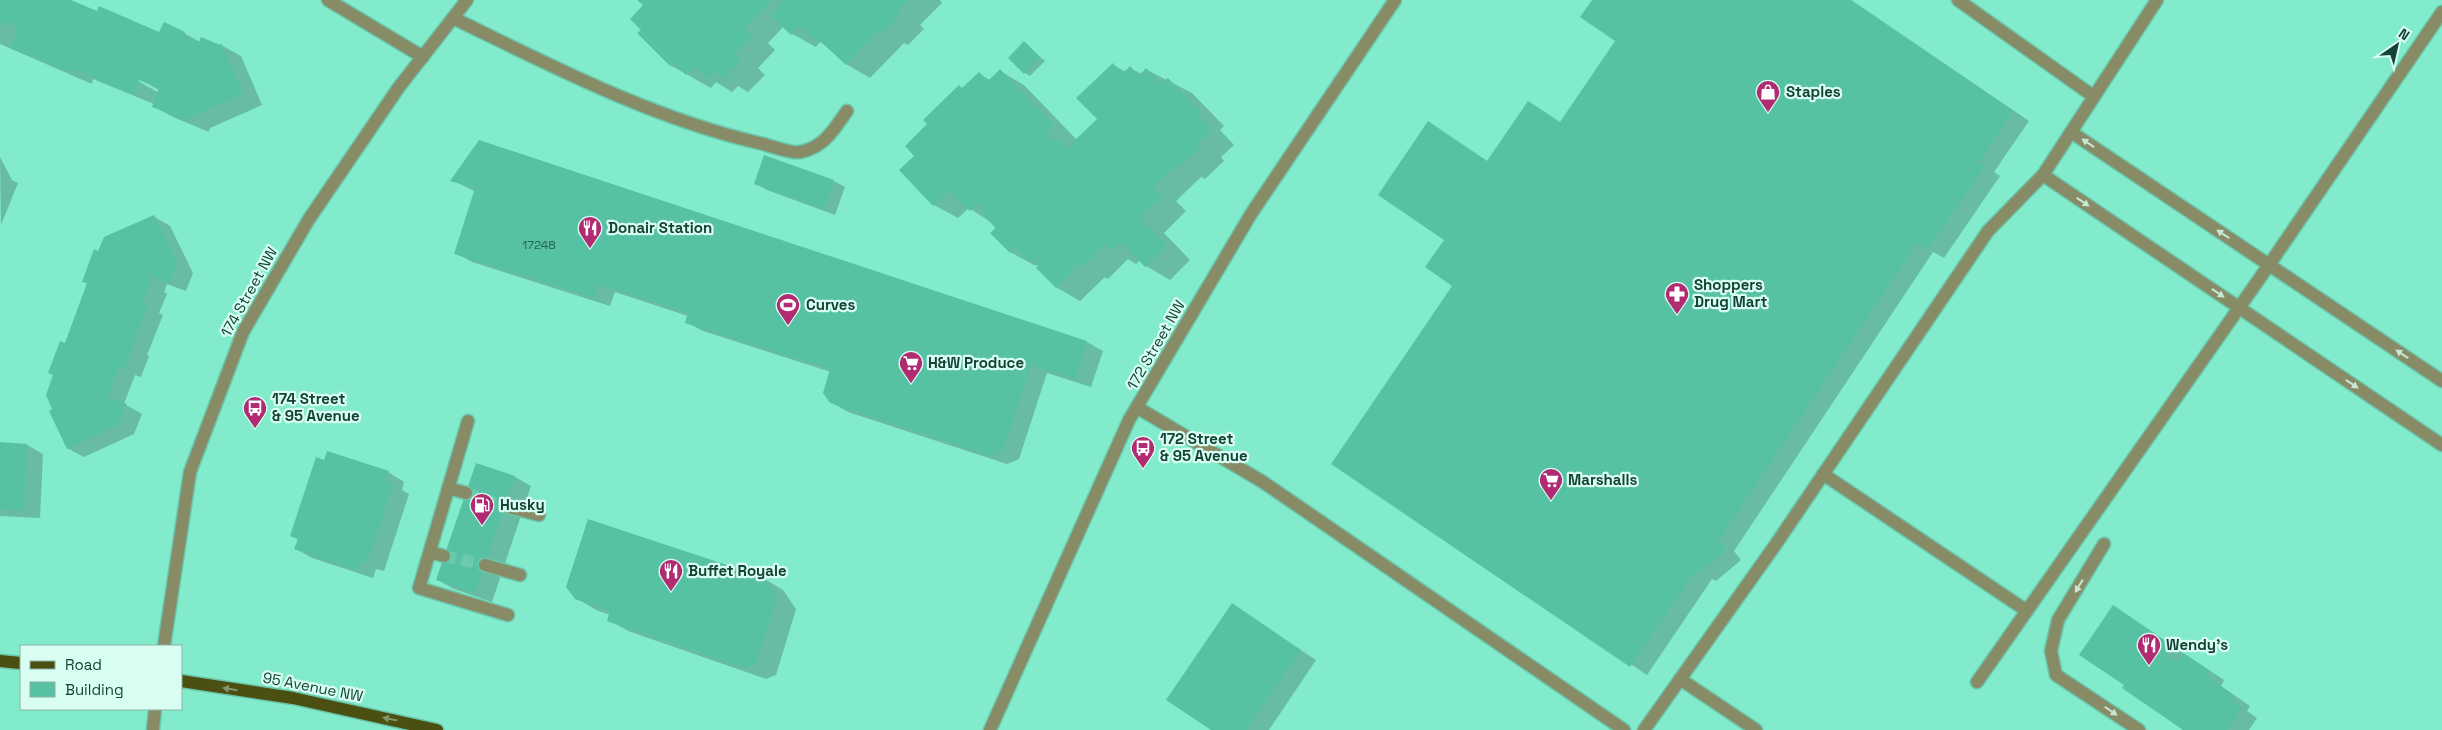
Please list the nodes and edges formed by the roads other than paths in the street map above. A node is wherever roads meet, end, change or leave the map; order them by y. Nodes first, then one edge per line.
1 (328, 0) edge
2 (467, 0) edge
3 (1395, 0) edge
4 (1958, 0) edge
5 (2157, 0) edge
6 (2442, 12) edge
7 (453, 18) junction
8 (423, 57) junction
9 (2093, 96) junction
10 (847, 111) dead end
11 (2071, 132) junction
12 (2042, 175) junction
13 (2269, 265) junction
14 (2239, 308) junction
15 (2442, 381) edge
16 (1138, 408) junction
17 (468, 420) dead end
18 (2442, 445) edge
19 (1823, 474) junction
20 (448, 488) junction
21 (466, 493) tunnel mouth
22 (505, 506) tunnel mouth
23 (539, 515) dead end
24 (2104, 544) dead end
25 (430, 552) junction
26 (444, 556) tunnel mouth
27 (485, 565) tunnel mouth
28 (520, 575) dead end
29 (2027, 611) junction
30 (508, 615) dead end
31 (164, 645) edge
32 (0, 661) edge
33 (20, 663) edge
34 (1680, 679) junction
35 (182, 681) edge
36 (1977, 682) dead end
37 (156, 710) edge
38 (153, 730) edge
39 (437, 730) edge
40 (990, 730) edge
41 (1624, 730) edge
42 (1644, 730) edge
43 (1756, 730) edge
44 (2139, 730) edge

1 - 8 street
2 - 7 street, 174 Street NW
3 - 16 street, 172 Street NW
4 - 9 street
5 - 9 street
6 - 13 street
7 - 8 street, 174 Street NW
7 - 10 street
8 - 31 street, 174 Street NW
9 - 11 street
11 - 12 street
13 -> 11 street
12 -> 14 street
12 - 19 street
13 - 14 street
15 -> 13 street
14 -> 18 street
14 - 29 street
16 - 40 street, 172 Street NW
16 - 41 street
17 - 20 street
19 - 29 street
19 - 34 street
20 - 21 street
20 - 25 street
22 - 23 street
24 -> 44 street
25 - 26 street
25 - 30 street
27 - 28 street
29 - 36 street
32 - 33 main road
34 - 42 street
34 - 43 street
39 -> 35 main road, 95 Avenue NW
37 - 38 street

